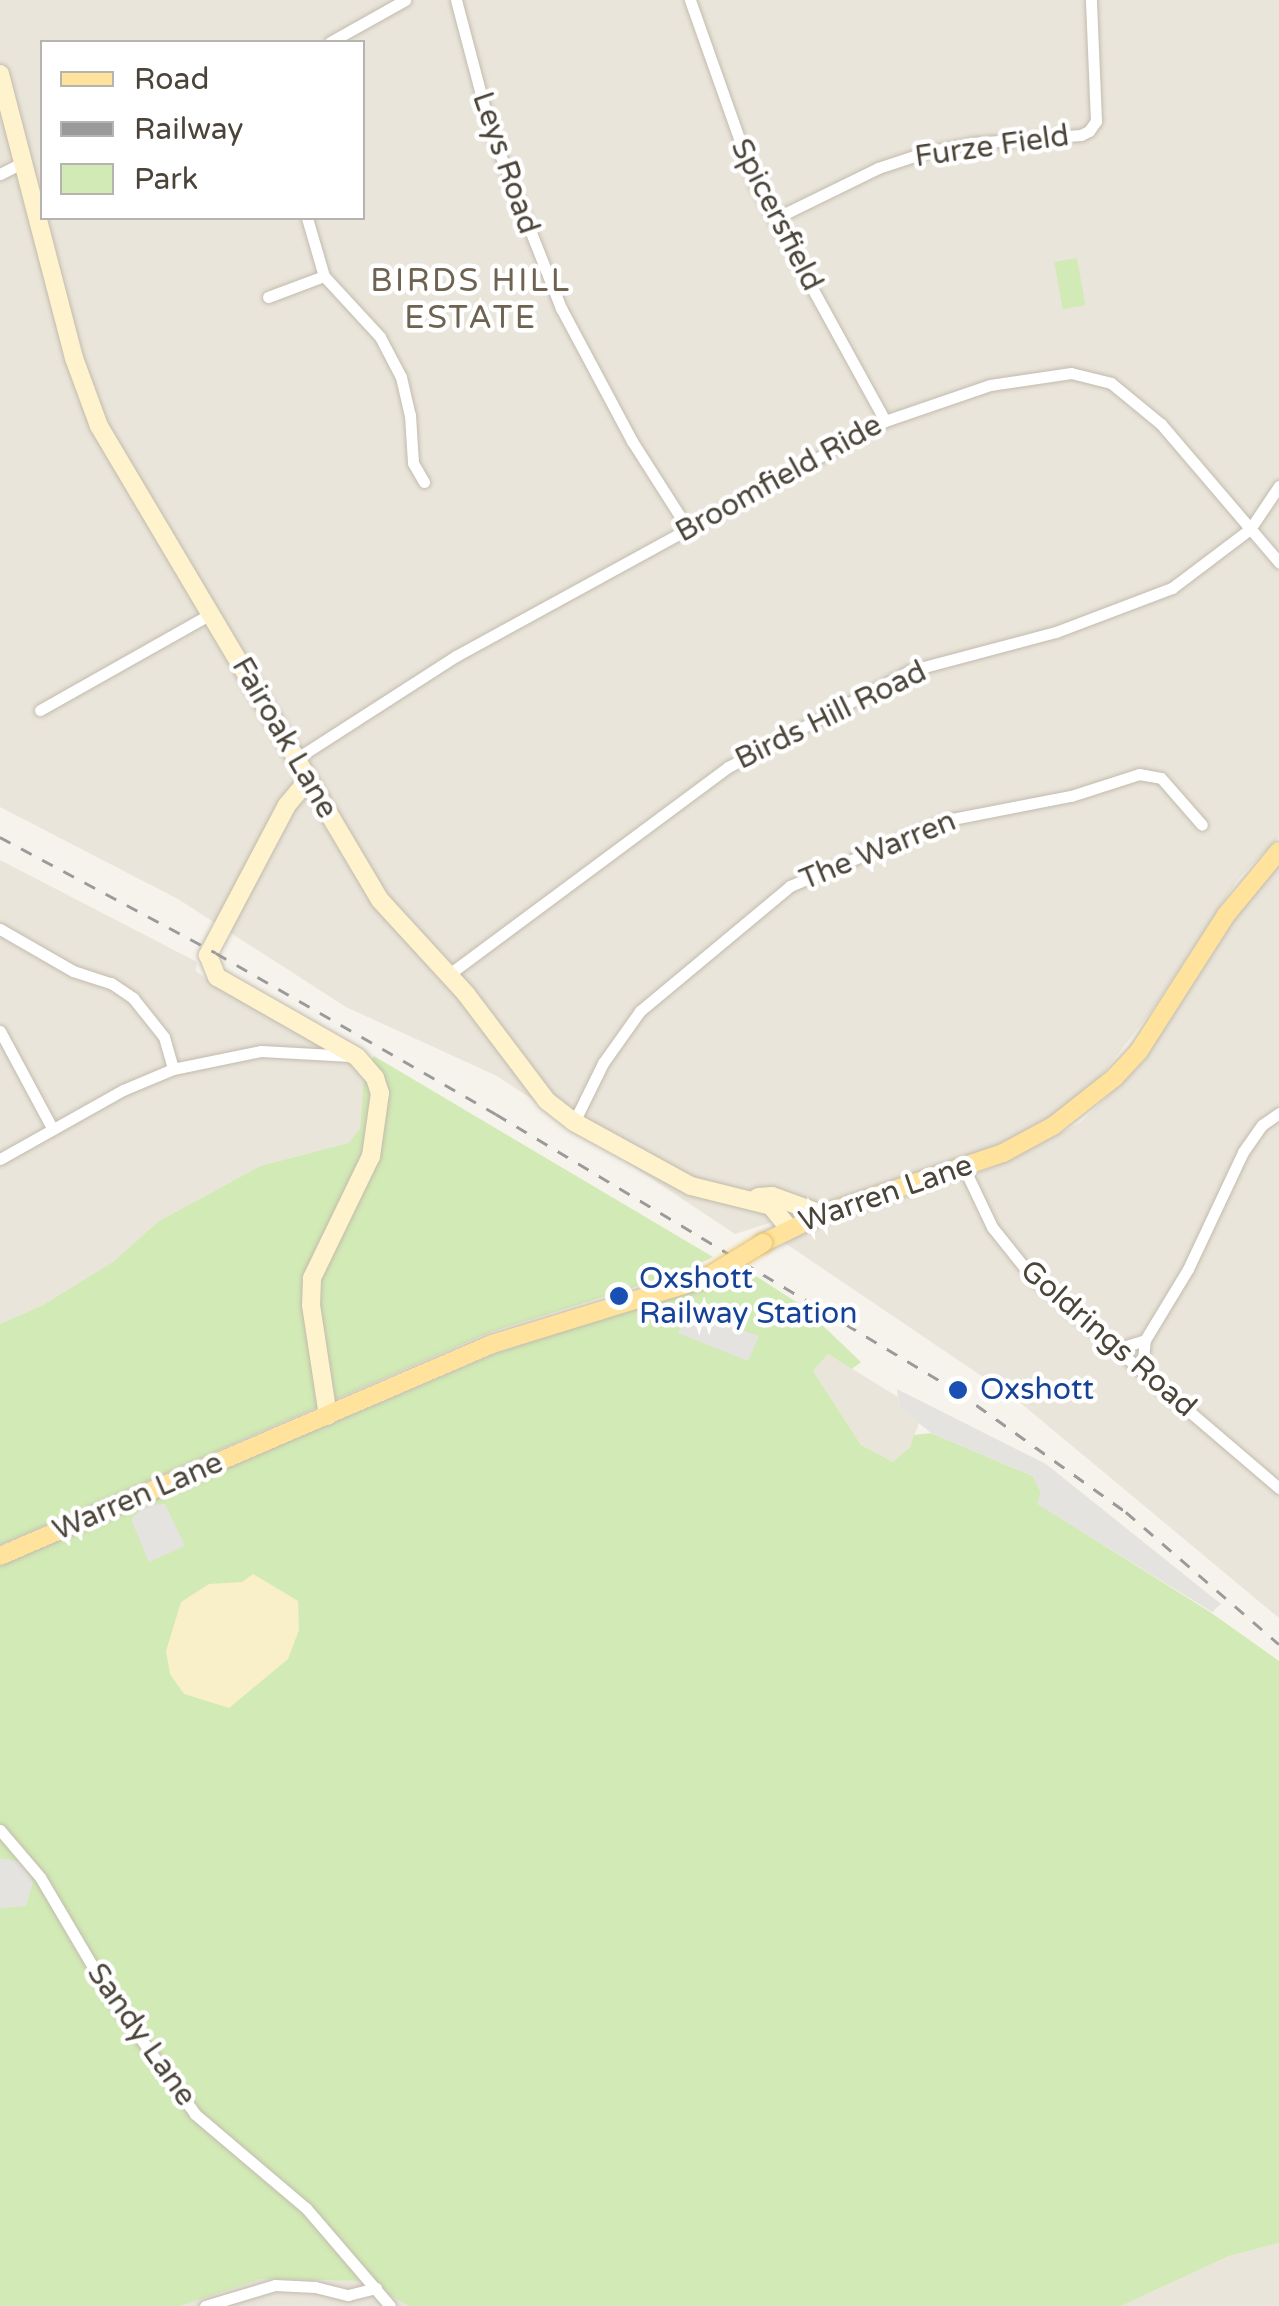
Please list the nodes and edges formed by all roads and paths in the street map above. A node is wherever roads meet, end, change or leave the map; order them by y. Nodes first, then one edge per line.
1 (405, 0) edge
2 (456, 0) edge
3 (690, 0) edge
4 (1091, 0) edge
5 (334, 40) edge
6 (0, 74) edge
7 (25, 161) junction
8 (0, 174) edge
9 (40, 207) edge
10 (774, 219) junction
11 (43, 220) edge
12 (309, 220) edge
13 (324, 276) junction
14 (268, 297) dead end
15 (885, 420) junction
16 (424, 482) dead end
17 (1279, 486) edge
18 (688, 529) junction
19 (1250, 529) junction
20 (1279, 562) edge
21 (212, 613) junction
22 (40, 710) dead end
23 (296, 759) junction
24 (308, 780) junction
25 (1202, 824) dead end
26 (1279, 851) edge
27 (0, 928) edge
28 (448, 975) junction
29 (0, 1031) edge
30 (357, 1056) junction
31 (174, 1069) junction
32 (1279, 1113) edge
33 (574, 1122) junction
34 (52, 1128) junction
35 (0, 1159) edge
36 (964, 1168) junction
37 (747, 1200) junction
38 (822, 1214) junction
39 (789, 1228) junction
40 (1146, 1340) junction
41 (1116, 1349) junction
42 (1142, 1372) junction
43 (328, 1416) junction
44 (1279, 1488) edge
45 (0, 1556) edge
46 (0, 1830) edge
47 (376, 2288) junction
48 (205, 2306) edge
49 (390, 2306) edge

1 - 5 street
2 - 18 street, Leys Road
3 - 10 street, Spicersfield
4 - 10 street, Furze Field
6 - 7 main road, Fairoak Lane
7 - 8 street
7 - 9 main road, Fairoak Lane
10 - 15 street, Spicersfield
11 - 21 main road, Fairoak Lane
12 - 13 street
13 - 14 street
13 - 16 street
15 - 18 street, Broomfield Ride
15 - 19 street, Broomfield Ride
17 - 19 street, Birds Hill Road
18 - 23 street, Broomfield Ride
19 - 20 street, Broomfield Ride
19 - 28 street, Birds Hill Road
21 - 22 street
21 - 23 main road, Fairoak Lane
23 - 24 main road, Fairoak Lane
24 - 28 main road, Fairoak Lane
24 - 30 main road
25 - 33 street, The Warren
26 - 36 main road, Warren Lane
27 - 31 street
28 - 33 main road, Fairoak Lane
29 - 34 street
30 - 31 street
30 - 43 main road
31 - 34 street
32 - 40 street
33 - 37 main road, Fairoak Lane
34 - 35 street
36 - 38 main road, Warren Lane
36 - 41 street, Goldrings Road
37 - 38 main road
37 - 39 main road, Fairoak Lane
38 - 39 main road, Warren Lane
39 - 43 main road, Warren Lane, bridge
40 - 41 street
40 - 42 street
41 - 42 street, Goldrings Road
42 - 44 street, Goldrings Road
43 - 45 main road, Warren Lane
46 - 47 street, Sandy Lane
47 - 48 street
47 - 49 street, Sandy Lane

